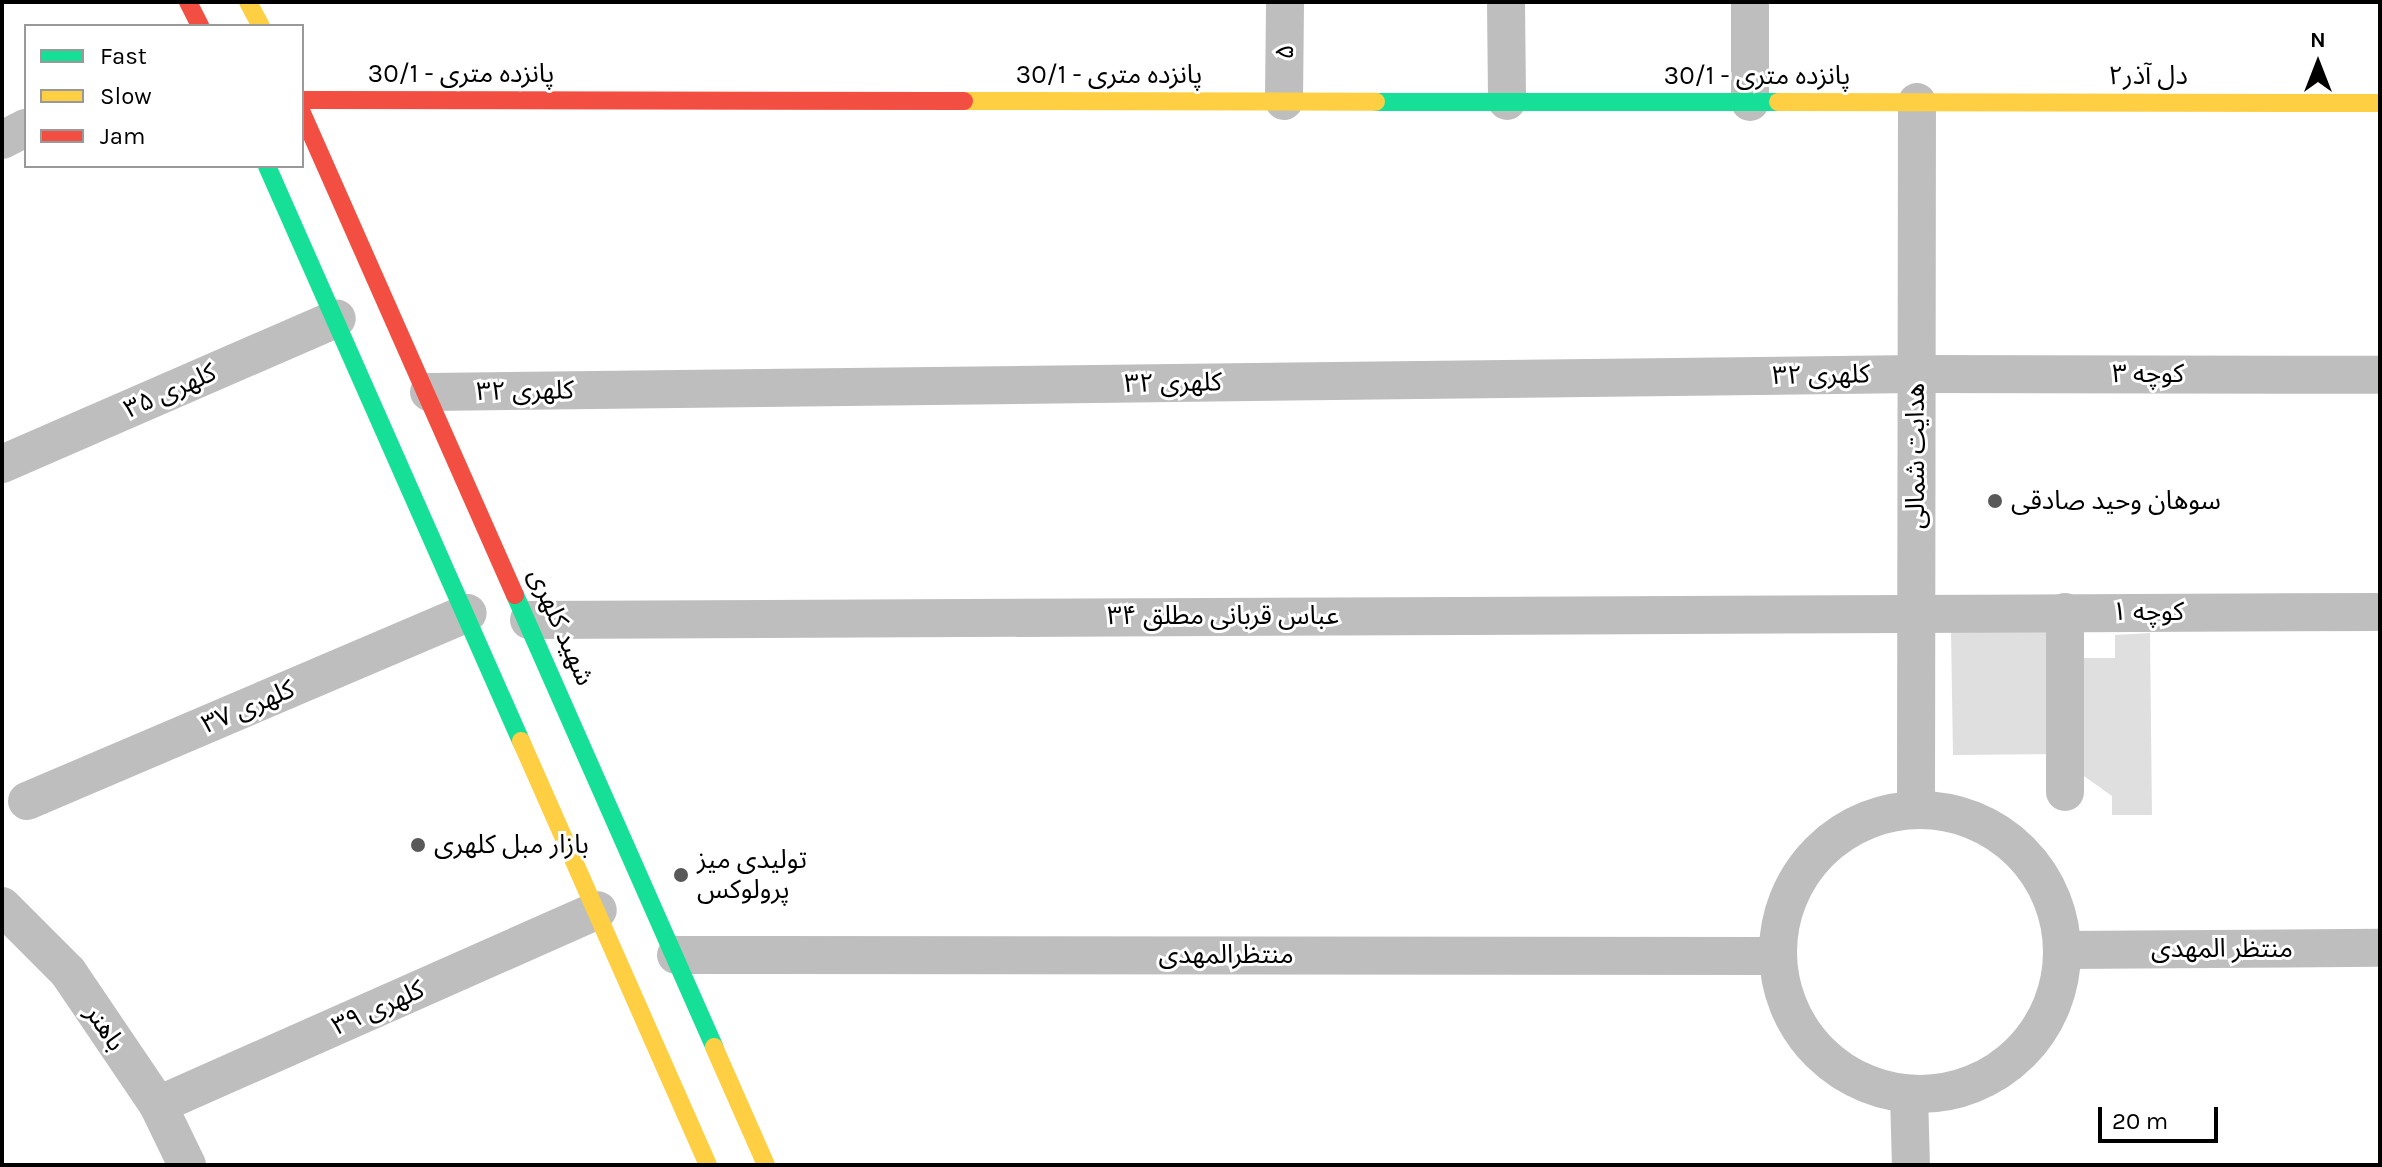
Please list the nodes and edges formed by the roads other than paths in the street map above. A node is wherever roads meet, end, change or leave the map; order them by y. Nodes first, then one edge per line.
1 (188, 2) edge
2 (248, 2) edge
3 (1285, 2) edge
4 (1506, 2) edge
5 (1750, 2) edge
6 (199, 24) edge
7 (260, 24) edge
8 (304, 100) edge
9 (1284, 101) junction
10 (1507, 101) junction
11 (1750, 102) junction
12 (1917, 102) junction
13 (2380, 103) edge
14 (304, 117) edge
15 (24, 129) edge
16 (2, 140) edge
17 (268, 168) edge
18 (337, 318) junction
19 (1917, 374) junction
20 (2380, 375) edge
21 (429, 392) junction
22 (2, 464) edge
23 (1916, 611) junction
24 (2065, 612) junction
25 (2380, 612) edge
26 (468, 613) junction
27 (529, 620) junction
28 (2065, 792) dead end
29 (27, 801) dead end
30 (1916, 809) junction
31 (2, 906) edge
32 (598, 910) junction
33 (2380, 948) edge
34 (2064, 950) junction
35 (676, 955) junction
36 (1776, 956) junction
37 (1909, 1095) junction
38 (158, 1105) junction
39 (187, 1165) edge
40 (708, 1165) edge
41 (766, 1165) edge
42 (1911, 1165) edge

1 - 6 main road
2 - 7 main road
3 - 9 street, ۵
4 - 10 street
5 - 11 street
8 - 9 main road, 30/1 - پانزده متری
9 - 10 main road, 30/1 - پانزده متری
10 - 11 main road, 30/1 - پانزده متری
11 - 12 main road, 30/1 - پانزده متری
12 - 13 main road, دل آذر۲
12 - 19 street, هدایت شمالی
14 - 21 main road, شهید کلهری
15 - 16 street
17 - 18 main road
18 - 22 street, کلهری ۳۵
18 - 26 main road
19 - 20 street, کوچه ۳
19 - 21 street, کلهری ۳۲
19 - 23 street, هدایت شمالی
21 - 27 main road, شهید کلهری
23 - 24 street, کوچه ۱
23 - 27 street, عباس قربانی مطلق ۳۴
23 - 30 street, هدایت شمالی
24 - 25 street, کوچه ۱
24 - 28 street
26 - 29 street, کلهری ۳۷
26 - 32 main road
27 - 35 main road, شهید کلهری
30 - 34 street
30 - 36 street
31 - 38 street, باهنر
32 - 38 street, کلهری ۳۹
32 - 40 main road
33 - 34 street, منتظر المهدی
34 - 37 street
35 - 36 street, منتظرالمهدی
35 - 41 main road, شهید کلهری
36 - 37 street
37 - 42 street
38 - 39 street, باهنر

